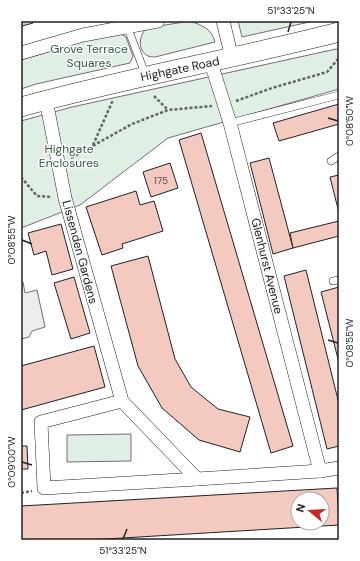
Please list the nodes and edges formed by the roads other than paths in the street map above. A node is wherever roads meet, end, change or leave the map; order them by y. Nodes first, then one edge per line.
1 (158, 21) edge
2 (223, 21) edge
3 (336, 21) edge
4 (127, 26) junction
5 (339, 31) edge
6 (21, 53) edge
7 (232, 58) junction
8 (211, 63) junction
9 (146, 76) junction
10 (339, 95) edge
11 (46, 100) junction
12 (21, 107) edge
13 (230, 123) junction
14 (339, 156) edge
15 (332, 161) dead end
16 (122, 401) junction
17 (339, 468) edge
18 (320, 471) junction
19 (197, 479) junction

1 - 4 street
2 - 7 street
3 - 5 street
4 - 6 street
4 - 9 lane
5 - 7 street, Highgate Road
7 - 8 street, Highgate Road
8 - 9 street, Highgate Road
8 - 13 street, Glenhurst Avenue
9 - 11 street, Highgate Road
10 - 13 lane
11 - 12 street, Highgate Road
11 - 16 street, Lissenden Gardens
13 - 18 street, Glenhurst Avenue
14 - 15 lane
16 - 19 street, Lissenden Gardens
16 - 19 street
17 - 18 street
18 - 19 street

